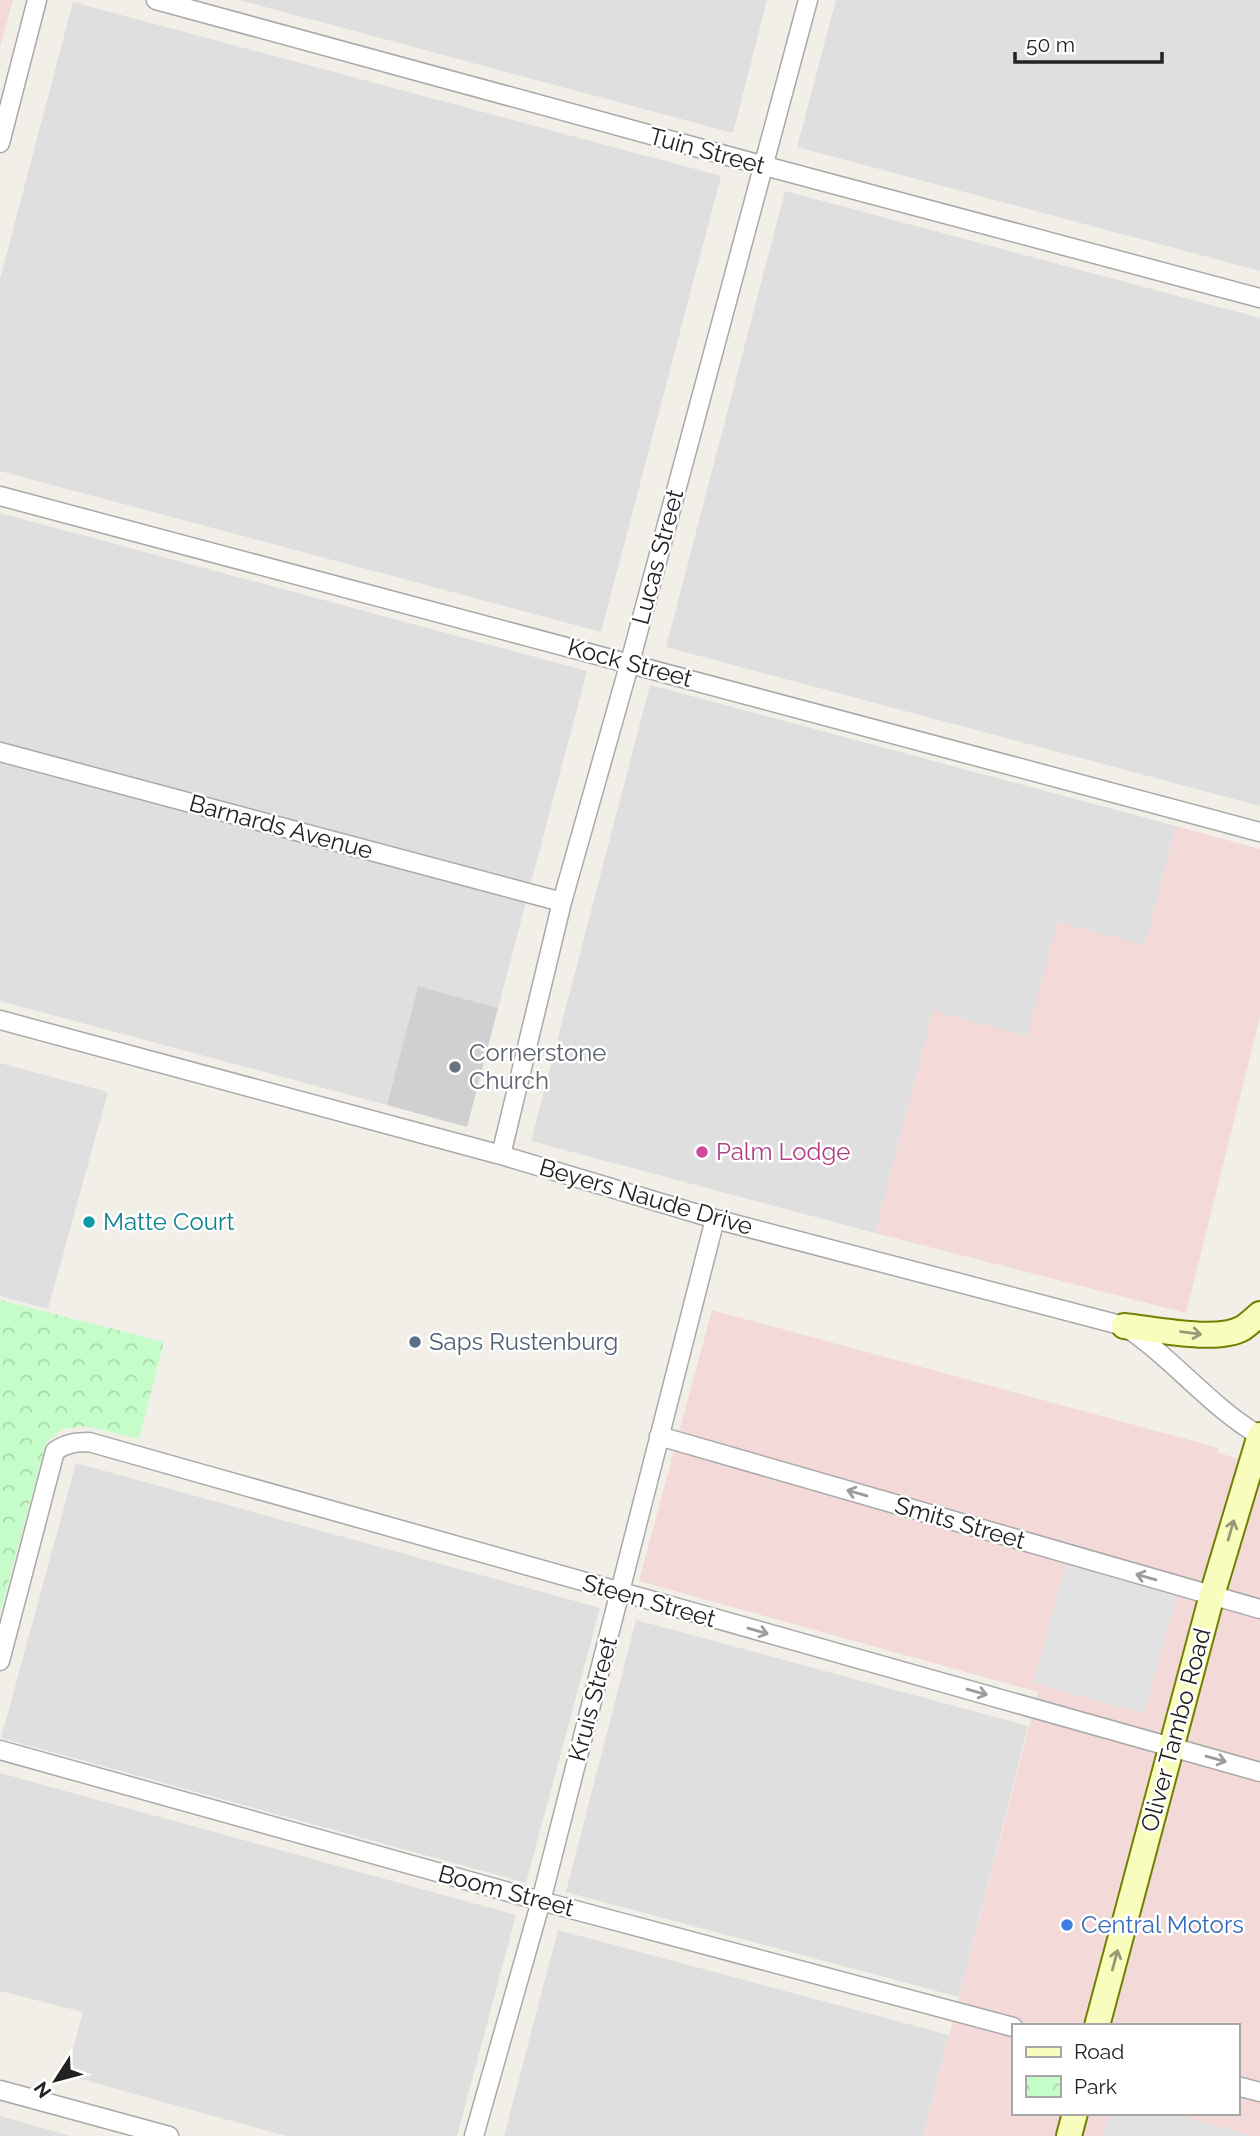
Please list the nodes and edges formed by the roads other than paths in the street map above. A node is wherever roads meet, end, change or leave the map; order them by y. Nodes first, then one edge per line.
1 (37, 0) edge
2 (156, 0) edge
3 (808, 0) edge
4 (0, 143) edge
5 (765, 166) junction
6 (1260, 298) edge
7 (0, 496) edge
8 (630, 662) junction
9 (0, 752) edge
10 (1260, 832) edge
11 (562, 902) junction
12 (0, 1020) edge
13 (501, 1155) junction
14 (715, 1219) junction
15 (1260, 1314) edge
16 (1124, 1326) junction
17 (659, 1436) junction
18 (1260, 1436) edge
19 (621, 1593) junction
20 (1212, 1595) junction
21 (1260, 1609) edge
22 (0, 1661) edge
23 (1171, 1746) junction
24 (0, 1750) edge
25 (1260, 1772) edge
26 (541, 1901) junction
27 (1098, 2024) edge
28 (1012, 2027) edge
29 (1239, 2087) edge
30 (0, 2090) edge
31 (1260, 2092) edge
32 (1074, 2115) edge
33 (169, 2136) edge
34 (474, 2136) edge
35 (1069, 2136) edge

1 - 4 street
2 - 5 street, Tuin Street
3 - 5 street, Lucas Street
5 - 6 street, Tuin Street
5 - 8 street, Lucas Street
7 - 8 street, Kock Street
8 - 10 street, Kock Street
8 - 11 street, Lucas Street
9 - 11 street, Barnards Avenue
11 - 13 street, Lucas Street
12 - 13 street, Beyers Naude Drive
13 - 14 street, Beyers Naude Drive
14 - 16 street, Beyers Naude Drive
14 - 17 street, Kruis Street
16 -> 15 main road
16 - 18 street, Beyers Naude Drive
17 - 19 street, Kruis Street
20 -> 17 street, Smits Street
20 -> 18 main road, Oliver Tambo Road
19 - 22 street, Steen Street
19 -> 23 street, Steen Street
19 - 26 street, Kruis Street
20 - 21 street, Smits Street
20 - 23 main road, Oliver Tambo Road
23 -> 25 street, Steen Street
27 -> 23 main road, Oliver Tambo Road
24 - 26 street, Boom Street
26 - 28 street, Boom Street
26 - 34 street, Kruis Street
29 - 31 street
30 - 33 street
32 - 35 main road

